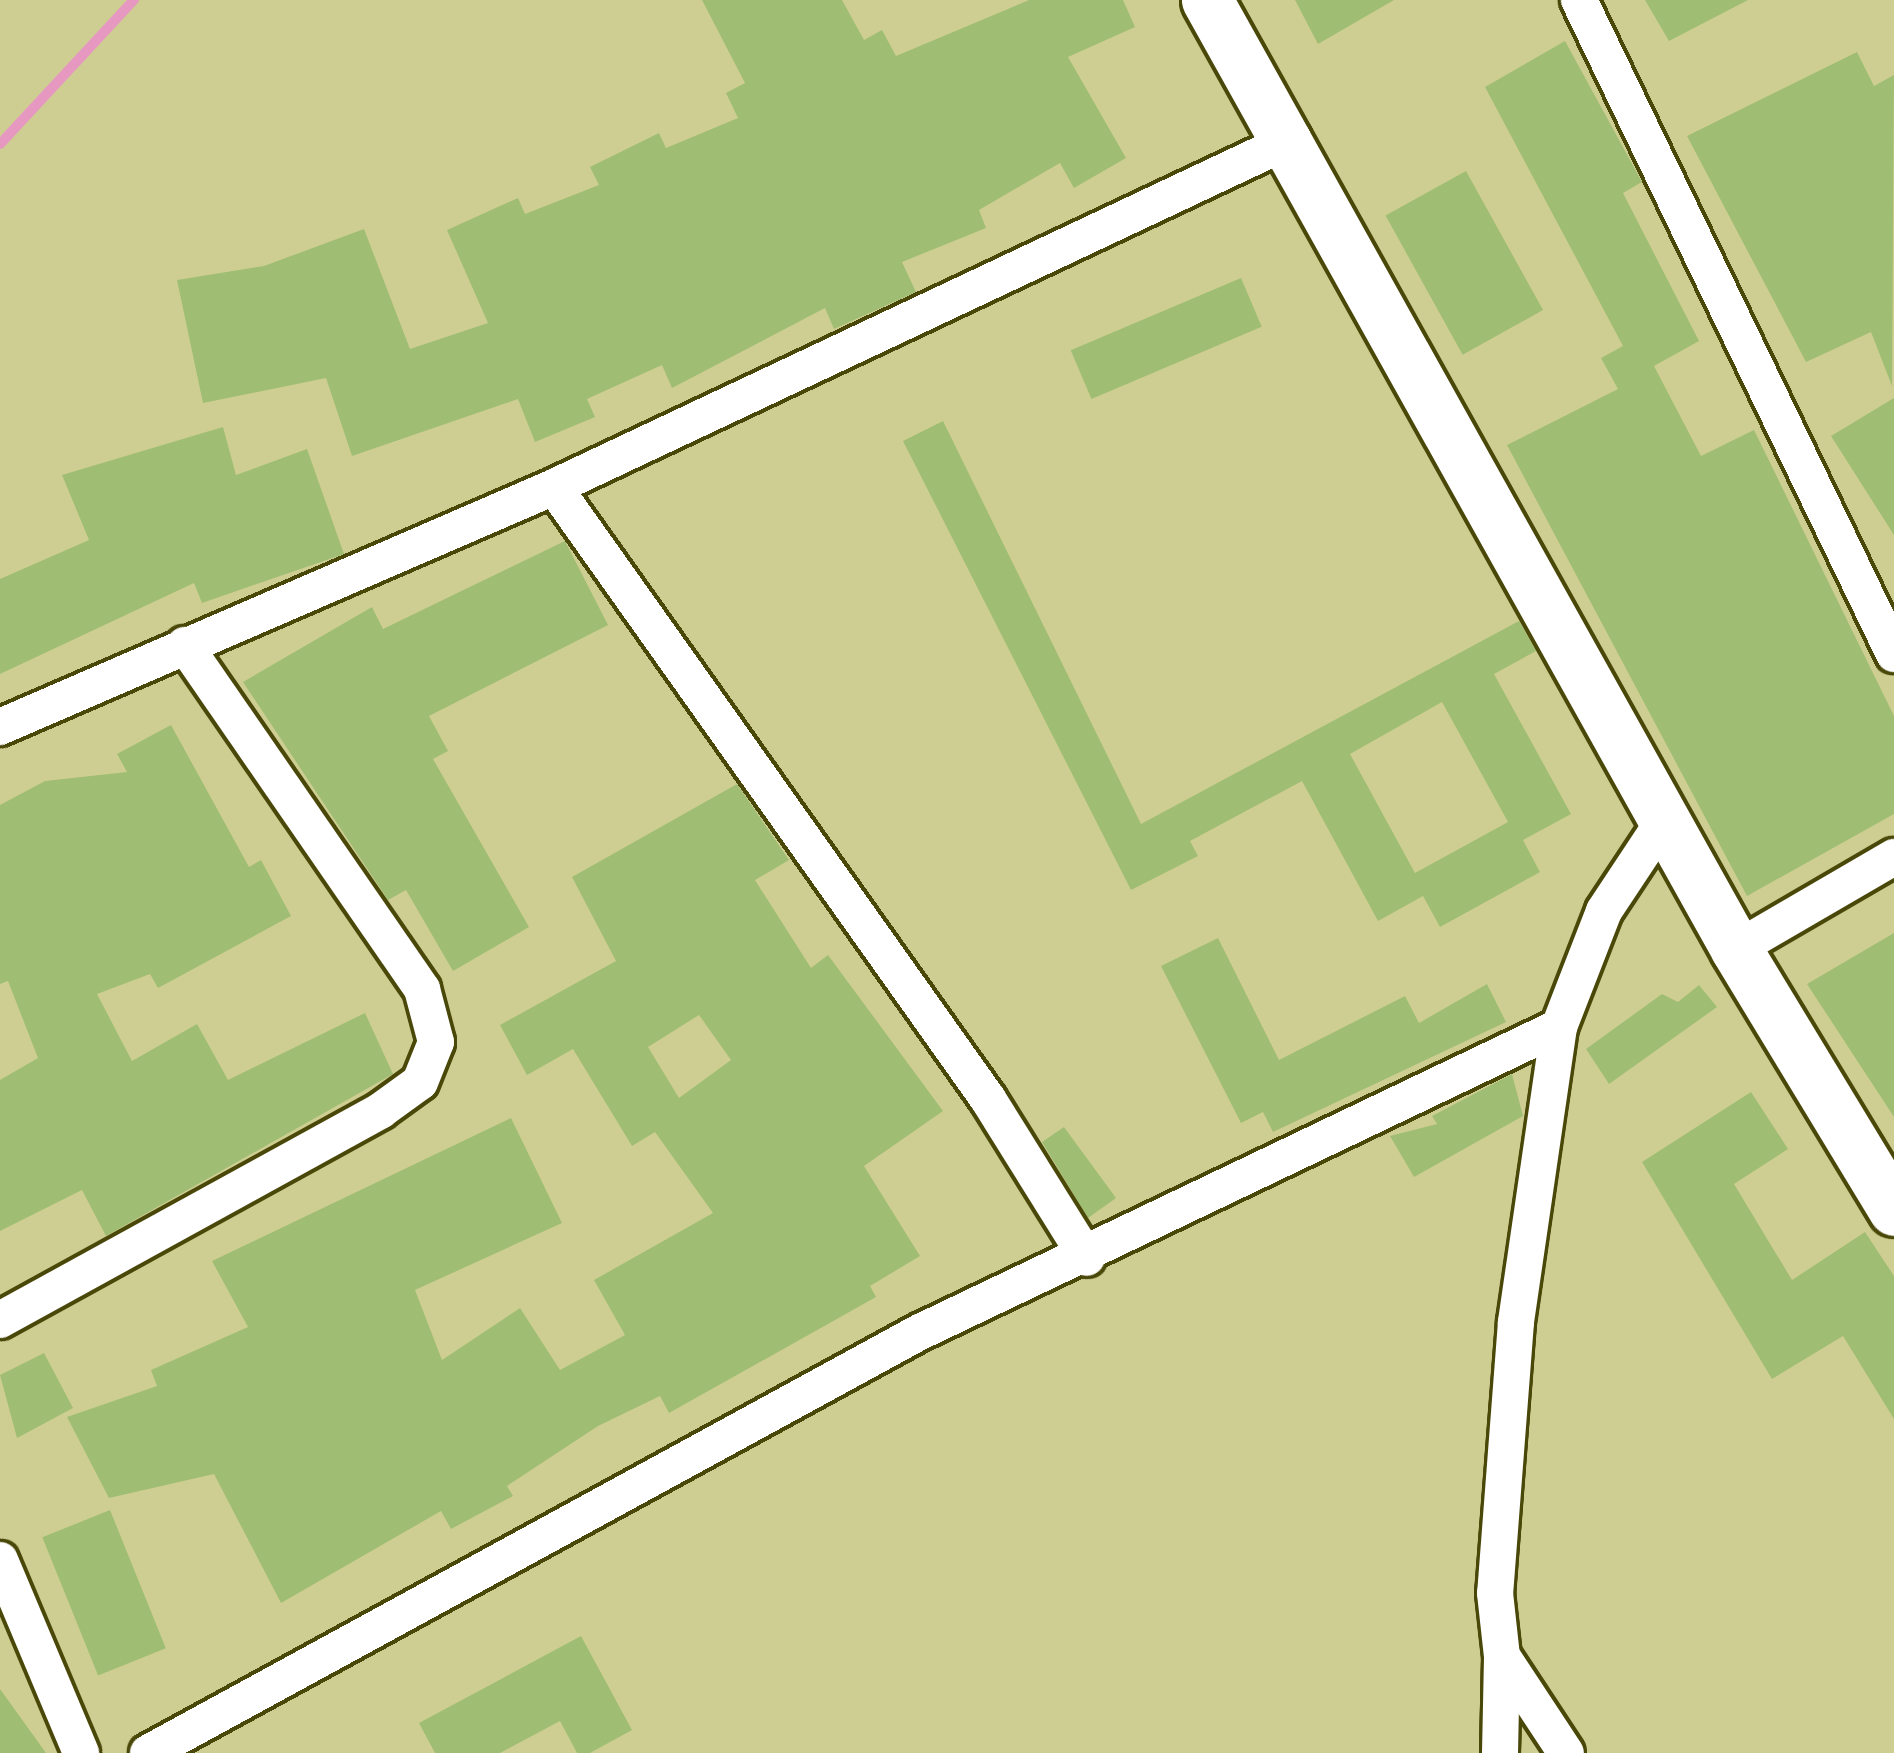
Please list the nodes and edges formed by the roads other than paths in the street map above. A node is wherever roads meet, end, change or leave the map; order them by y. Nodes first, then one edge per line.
1 (1207, 0) edge
2 (1580, 0) edge
3 (1294, 139) junction
4 (554, 487) junction
5 (185, 645) junction
6 (1894, 654) edge
7 (0, 727) edge
8 (1665, 819) junction
9 (1894, 857) edge
10 (1736, 950) junction
11 (1558, 1027) junction
12 (1894, 1210) edge
13 (1087, 1258) junction
14 (0, 1320) edge
15 (0, 1560) edge
16 (1502, 1656) junction
17 (81, 1753) edge
18 (148, 1753) edge
19 (1500, 1753) edge
20 (1566, 1753) edge

1 - 3 street
2 - 6 street
3 - 4 street
3 - 8 street
4 - 5 street
4 - 13 street
5 - 7 street
5 - 14 street
8 - 10 street
8 - 11 street
9 - 10 street
10 - 12 street
11 - 13 street
11 - 16 street
13 - 18 street
15 - 17 street
16 - 19 street
16 - 20 street

